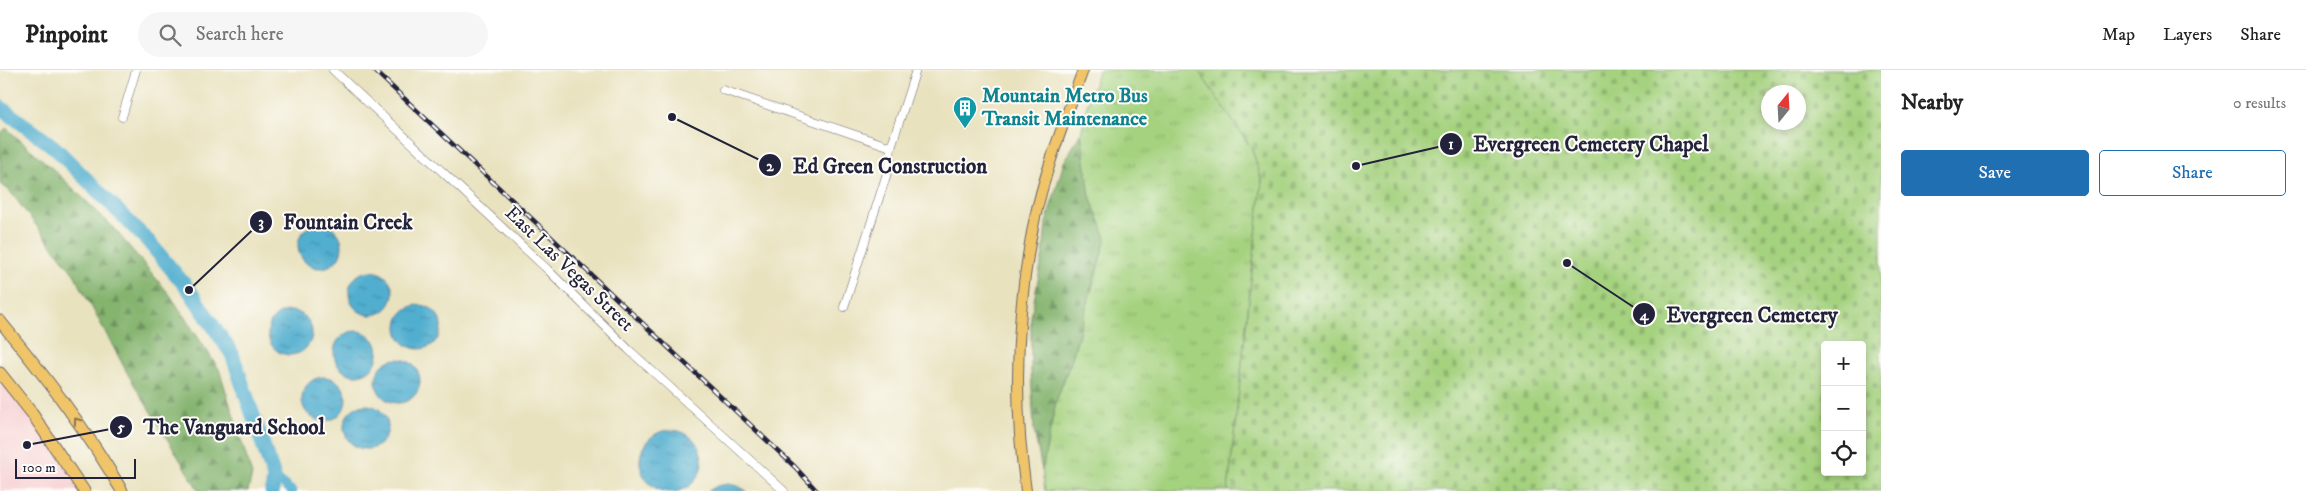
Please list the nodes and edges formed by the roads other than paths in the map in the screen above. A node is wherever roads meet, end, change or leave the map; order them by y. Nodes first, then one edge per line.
1 (136, 70) edge
2 (333, 70) edge
3 (916, 70) edge
4 (1083, 70) edge
5 (723, 90) dead end
6 (122, 116) dead end
7 (891, 147) junction
8 (844, 307) dead end
9 (0, 320) edge
10 (0, 373) edge
11 (84, 491) edge
12 (122, 491) edge
13 (784, 491) edge
14 (1026, 491) edge

1 - 6 street
2 - 13 street, East Las Vegas Street
3 - 7 street
4 - 14 main road
5 - 7 street
7 - 8 street
12 -> 9 highway
10 - 11 highway

